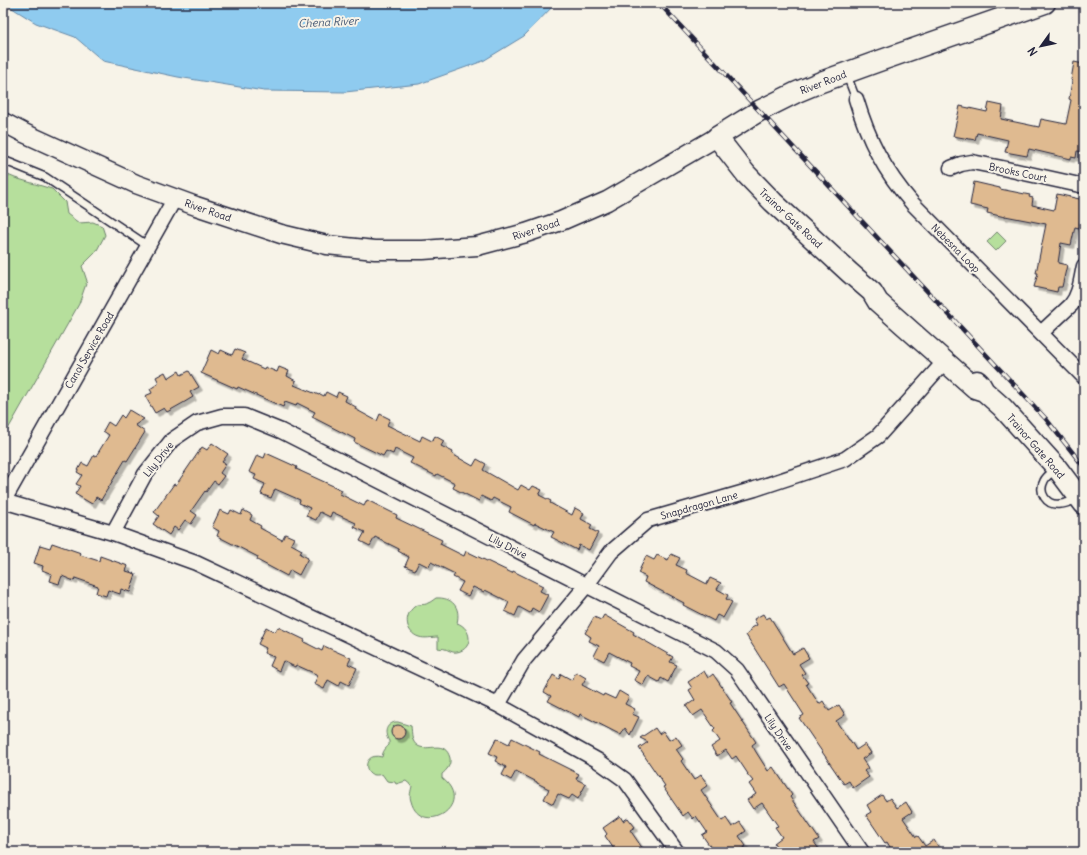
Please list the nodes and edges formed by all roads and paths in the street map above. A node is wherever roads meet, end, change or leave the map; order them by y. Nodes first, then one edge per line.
1 (1045, 3) edge
2 (846, 73) junction
3 (856, 99) joint
4 (3, 122) edge
5 (717, 136) junction
6 (3, 160) edge
7 (951, 168) dead end
8 (1084, 186) edge
9 (175, 198) junction
10 (148, 246) junction
11 (1084, 266) edge
12 (872, 292) junction
13 (1041, 333) junction
14 (945, 361) junction
15 (1084, 377) edge
16 (984, 391) junction
17 (1058, 468) junction
18 (1082, 501) edge
19 (3, 502) edge
20 (113, 533) junction
21 (586, 586) junction
22 (498, 706) junction
23 (677, 852) edge
24 (862, 852) edge

1 - 2 main road, River Road
2 - 3 lane
2 - 5 main road, River Road
3 - 13 street, Nebesna Loop
4 - 9 street, River Road
5 - 9 street, River Road
5 - 12 main road, Trainor Gate Road
6 - 10 lane
7 - 8 street, Brooks Court
9 - 10 street, Canol Service Road
10 - 19 street, Canol Service Road
11 - 13 street
12 - 14 main road, Trainor Gate Road
12 - 16 main road, Trainor Gate Road
13 - 15 street, Nebesna Loop
14 - 16 main road, Trainor Gate Road
14 - 21 street, Snapdragon Lane
16 - 17 main road, Trainor Gate Road
17 - 18 main road, Trainor Gate Road
17 - 18 lane
19 - 20 street
20 - 21 street, Lily Drive
20 - 22 street
21 - 22 street, Snapdragon Lane
21 - 24 street, Lily Drive
22 - 23 street

